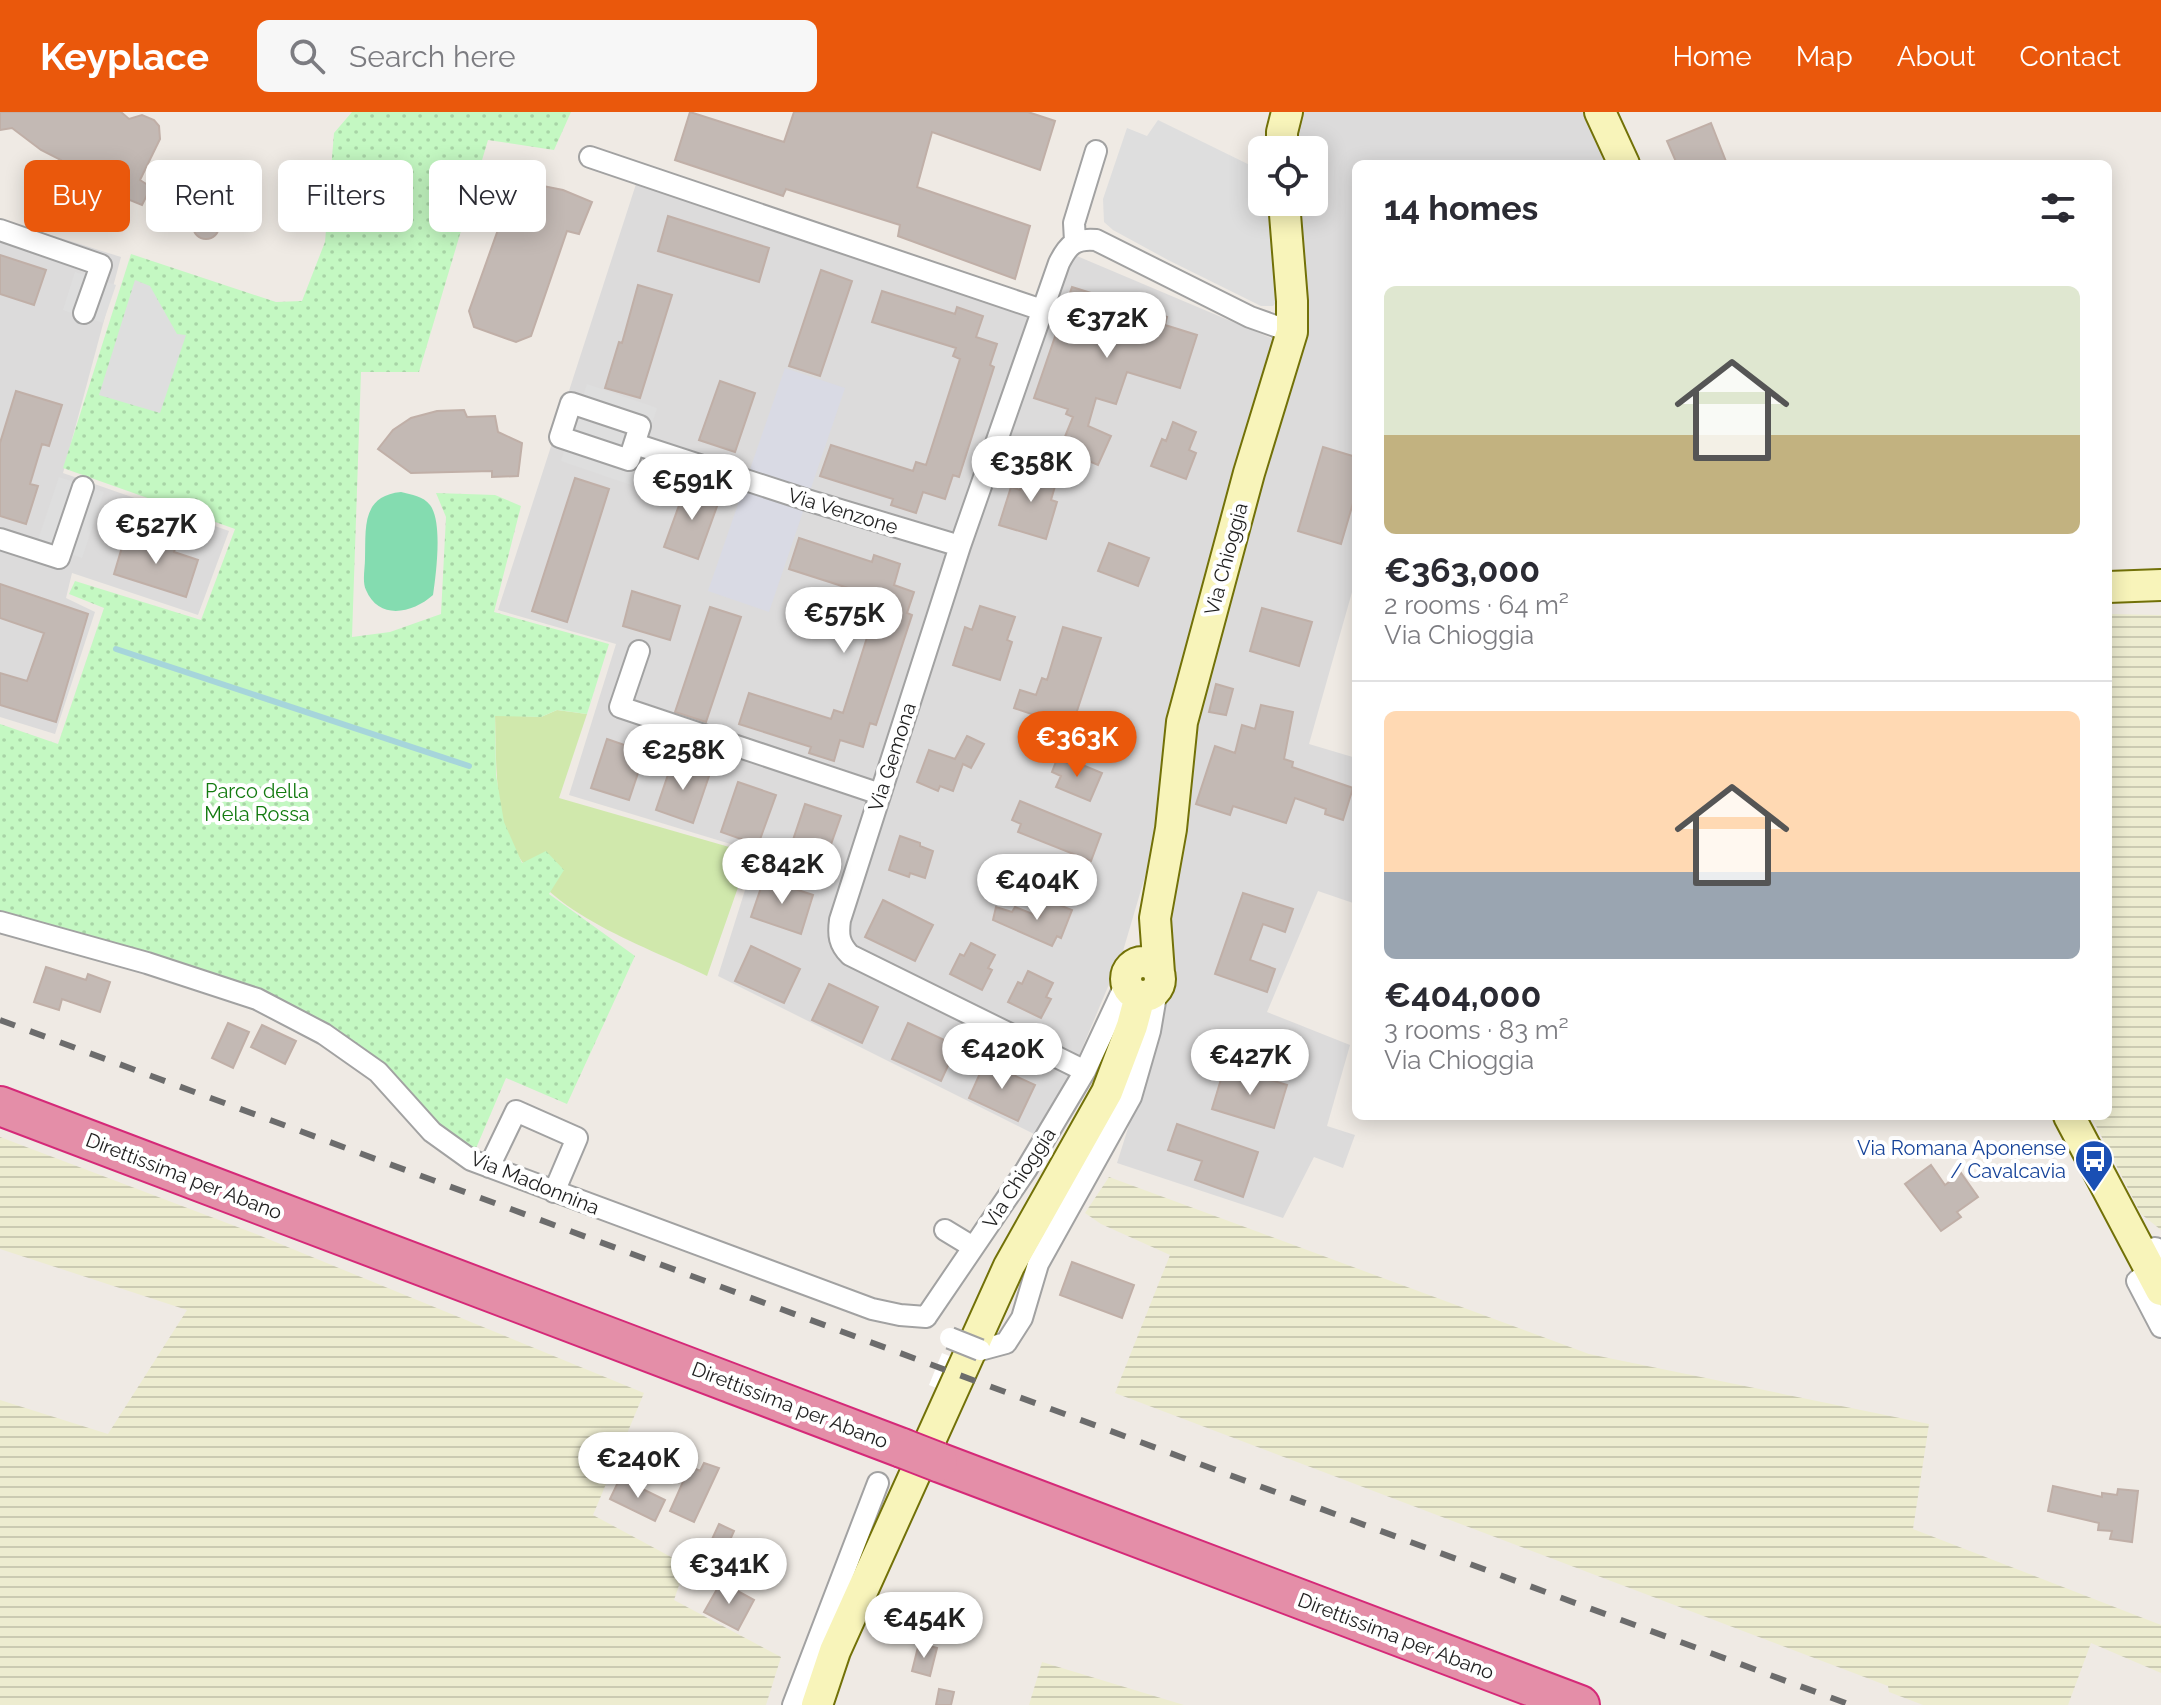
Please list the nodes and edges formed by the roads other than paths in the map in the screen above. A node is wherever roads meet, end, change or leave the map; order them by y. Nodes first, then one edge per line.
1 (1287, 112) edge
2 (1600, 112) edge
3 (1282, 136) edge
4 (1096, 151) dead end
5 (590, 157) dead end
6 (1622, 160) edge
7 (1285, 216) edge
8 (0, 230) edge
9 (1075, 241) junction
10 (1042, 310) junction
11 (84, 313) dead end
12 (1292, 332) junction
13 (635, 444) junction
14 (83, 487) dead end
15 (0, 539) edge
16 (960, 546) junction
17 (2161, 585) edge
18 (2112, 587) edge
19 (639, 651) dead end
20 (880, 794) junction
21 (0, 922) edge
22 (1143, 981) junction
23 (1085, 1071) junction
24 (0, 1106) edge
25 (2071, 1120) edge
26 (489, 1167) junction
27 (554, 1192) junction
28 (945, 1230) dead end
29 (973, 1247) junction
30 (2153, 1266) edge
31 (926, 1317) junction
32 (2161, 1327) edge
33 (878, 1483) dead end
34 (793, 1705) edge
35 (817, 1705) edge
36 (1580, 1705) edge

1 - 3 street
2 - 6 street
4 - 9 street, Via Gemona
5 - 10 street
7 - 12 street, Via Chioggia
8 - 11 street
9 - 10 street, Via Gemona
9 - 12 street
10 - 16 street, Via Gemona
12 - 22 street, Via Chioggia
13 - 13 street
13 - 16 street, Via Venzone
14 - 15 street
16 - 20 street, Via Gemona
17 - 18 street
19 - 20 street
20 - 23 street, Via Gemona
21 - 26 street, Via Madonnina
22 - 23 street, Via Chioggia
22 - 31 street, Via Chioggia, bridge
22 - 35 street, Via Chioggia
23 - 29 street, Via Chioggia
24 - 36 highway, Direttissima per Abano, bridge
25 - 30 street
26 - 27 street, Via Madonnina
26 - 27 street
27 - 31 street, Via Madonnina
28 - 29 street
29 - 31 street, Via Chioggia
30 - 32 street
33 - 34 street

